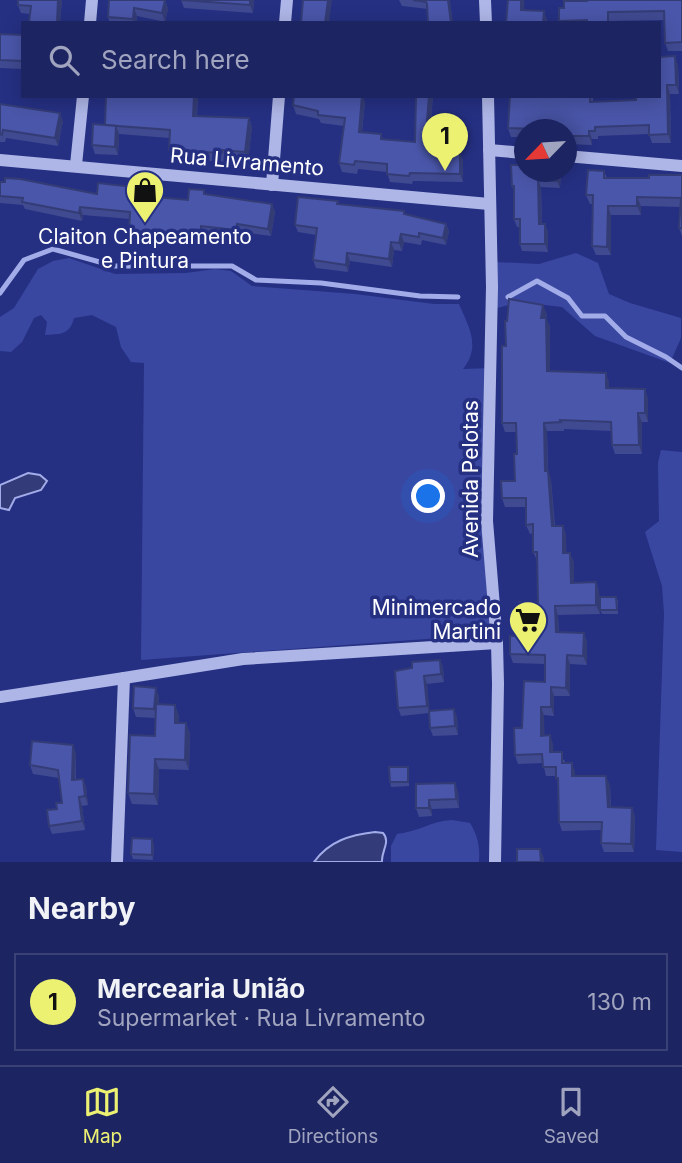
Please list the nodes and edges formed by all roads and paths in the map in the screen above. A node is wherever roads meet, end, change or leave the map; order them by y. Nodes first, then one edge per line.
1 (92, 0) edge
2 (287, 0) edge
3 (485, 0) edge
4 (90, 21) edge
5 (285, 21) edge
6 (486, 21) edge
7 (83, 98) edge
8 (279, 98) edge
9 (488, 98) edge
10 (489, 150) junction
11 (514, 152) edge
12 (577, 157) edge
13 (0, 160) edge
14 (76, 165) junction
15 (682, 166) edge
16 (272, 185) junction
17 (489, 204) junction
18 (498, 643) junction
19 (124, 678) junction
20 (0, 697) edge
21 (117, 862) edge
22 (495, 862) edge

1 - 4 street
2 - 5 street
3 - 6 street
7 - 14 street
8 - 16 street
9 - 10 street, Avenida Pelotas
10 - 11 street
10 - 17 street, Avenida Pelotas
12 - 15 street
13 - 14 street, Rua Livramento
14 - 16 street, Rua Livramento
16 - 17 street, Rua Livramento
17 - 18 street, Avenida Pelotas
18 - 19 street
18 - 22 street, Avenida Pelotas
19 - 20 street
19 - 21 street

